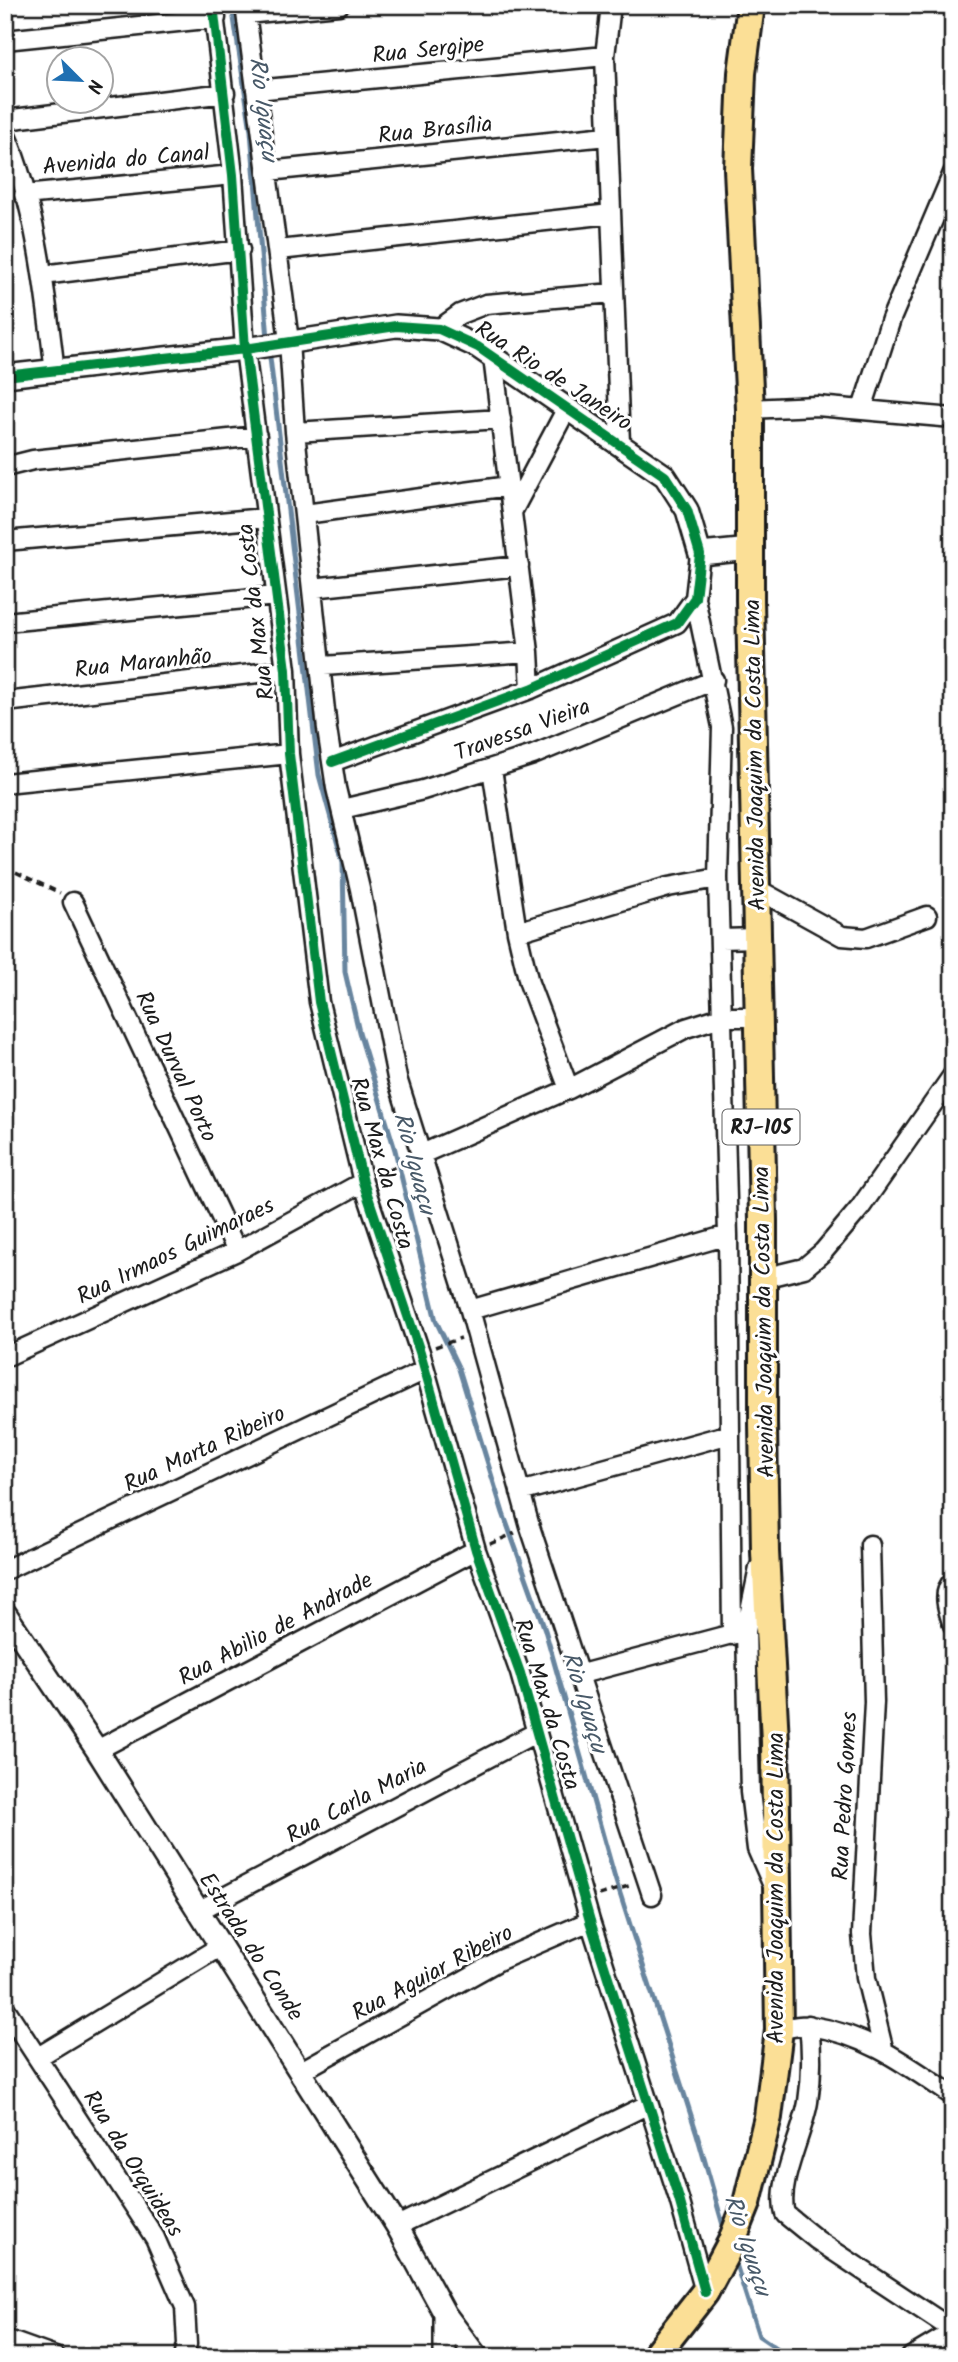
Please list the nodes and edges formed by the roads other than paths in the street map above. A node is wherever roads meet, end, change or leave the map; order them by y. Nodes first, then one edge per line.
1 (339, 5) edge
2 (611, 5) edge
3 (751, 5) edge
4 (245, 10) edge
5 (215, 12) edge
6 (5, 40) edge
7 (605, 57) junction
8 (256, 90) junction
9 (225, 93) junction
10 (5, 120) edge
11 (5, 133) edge
12 (607, 136) junction
13 (268, 171) junction
14 (953, 173) edge
15 (233, 175) junction
16 (24, 195) junction
17 (611, 214) junction
18 (240, 250) junction
19 (279, 250) junction
20 (43, 275) junction
21 (614, 293) junction
22 (439, 329) junction
23 (287, 341) junction
24 (247, 348) junction
25 (493, 357) junction
26 (55, 372) junction
27 (5, 376) edge
28 (567, 408) junction
29 (750, 409) junction
30 (862, 409) junction
31 (953, 418) edge
32 (501, 419) junction
33 (295, 432) junction
34 (257, 436) junction
35 (620, 443) junction
36 (5, 467) edge
37 (509, 486) junction
38 (512, 512) junction
39 (305, 514) junction
40 (265, 518) junction
41 (5, 541) edge
42 (751, 549) junction
43 (700, 554) junction
44 (519, 566) junction
45 (312, 588) junction
46 (276, 596) junction
47 (695, 598) junction
48 (5, 622) edge
49 (529, 652) junction
50 (323, 666) junction
51 (286, 670) junction
52 (714, 680) junction
53 (531, 689) junction
54 (5, 702) edge
55 (289, 754) junction
56 (332, 762) junction
57 (492, 769) junction
58 (5, 783) edge
59 (342, 809) junction
60 (718, 878) junction
61 (757, 888) junction
62 (73, 902) road end
63 (927, 916) dead end
64 (517, 932) junction
65 (758, 938) junction
66 (720, 939) junction
67 (722, 1017) junction
68 (758, 1017) junction
69 (953, 1075) edge
70 (569, 1089) junction
71 (418, 1156) junction
72 (366, 1180) junction
73 (729, 1235) junction
74 (237, 1251) junction
75 (763, 1278) junction
76 (470, 1310) junction
77 (5, 1357) edge
78 (425, 1370) junction
79 (730, 1434) junction
80 (520, 1492) junction
81 (870, 1545) dead end
82 (480, 1549) junction
83 (765, 1552) junction
84 (5, 1570) edge
85 (953, 1581) edge
86 (7, 1619) edge
87 (953, 1625) edge
88 (739, 1633) junction
89 (581, 1674) junction
90 (537, 1732) junction
91 (97, 1750) junction
92 (776, 1891) junction
93 (652, 1895) dead end
94 (198, 1911) junction
95 (590, 1921) junction
96 (221, 1946) junction
97 (5, 2008) edge
98 (809, 2025) junction
99 (779, 2030) junction
100 (883, 2048) junction
101 (38, 2057) junction
102 (301, 2071) junction
103 (953, 2096) edge
104 (647, 2105) junction
105 (397, 2226) junction
106 (705, 2292) junction
107 (445, 2314) junction
108 (953, 2331) edge
109 (5, 2339) edge
110 (54, 2357) edge
111 (184, 2357) edge
112 (445, 2357) edge
113 (477, 2357) edge
114 (654, 2357) edge
115 (911, 2357) edge

1 - 4 street
2 - 7 street
3 - 29 main road, Avenida Joaquim da Costa Lima / RJ-105
4 - 8 street, Rua Max da Costa
5 - 6 street
5 - 9 street, Rua Max da Costa
7 - 8 street, Rua Sergipe
7 - 12 street
8 - 13 street, Rua Max da Costa
9 - 10 street
9 - 15 street, Rua Max da Costa
11 - 16 street
12 - 13 street, Rua Brasília
12 - 17 street
13 - 19 street, Rua Max da Costa
14 - 30 street
15 - 16 street, Avenida do Canal
15 - 18 street, Rua Max da Costa
16 - 20 street
17 - 19 street
17 - 21 street
18 - 20 street
18 - 24 street, Rua Max da Costa
19 - 23 street, Rua Max da Costa
20 - 26 street
21 - 22 street
21 - 35 street
22 - 23 street, Rua Rio de Janeiro
22 - 25 street, Rua Rio de Janeiro
23 - 24 street
23 - 33 street, Rua Max da Costa
24 - 26 street
24 - 34 street, Rua Max da Costa
25 - 28 street, Rua Rio de Janeiro
25 - 32 street, Rua Rio de Janeiro
26 - 27 street
28 - 35 street, Rua Rio de Janeiro
28 - 38 street
29 - 30 street
29 - 42 main road, Avenida Joaquim da Costa Lima / RJ-105
30 - 31 street
32 - 33 street
32 - 37 street, Rua Rio de Janeiro
33 - 39 street, Rua Max da Costa
34 - 36 street
34 - 40 street, Rua Max da Costa
35 - 43 street, Rua Rio de Janeiro
37 - 38 street, Rua Rio de Janeiro
37 - 39 street
38 - 44 street, Rua Rio de Janeiro
39 - 45 street, Rua Max da Costa
40 - 41 street
40 - 46 street, Rua Max da Costa
42 - 43 street
42 - 61 main road, Avenida Joaquim da Costa Lima / RJ-105
43 - 47 street
44 - 45 street
44 - 49 street, Rua Rio de Janeiro
45 - 50 street, Rua Max da Costa
46 - 48 street
46 - 51 street, Rua Max da Costa
47 - 52 street
47 - 53 street
49 - 50 street
49 - 53 street, Rua Rio de Janeiro
50 - 56 street, Rua Max da Costa
51 - 54 street, Rua Maranhão
51 - 55 street, Rua Max da Costa
52 - 57 street, Travessa Vieira
52 - 60 street
53 - 56 street
55 - 58 street
55 - 72 street, Rua Max da Costa
56 - 59 street, Rua Max da Costa
57 - 59 street, Travessa Vieira
57 - 64 street
59 - 71 street, Rua Max da Costa
60 - 64 street
60 - 66 street
61 - 63 street
61 - 65 main road, Avenida Joaquim da Costa Lima / RJ-105
62 - 74 street, Rua Durval Porto
64 - 70 street
65 - 66 street
65 - 68 main road, Avenida Joaquim da Costa Lima / RJ-105
66 - 67 street
67 - 68 street
67 - 70 street
67 - 73 street
68 - 75 main road, Avenida Joaquim da Costa Lima / RJ-105
69 - 75 street
70 - 71 street
71 - 76 street, Rua Max da Costa
72 - 74 street, Rua Irmaos Guimaraes
72 - 78 street, Rua Max da Costa
73 - 76 street
73 - 79 street
74 - 77 street, Rua Irmaos Guimaraes
75 - 83 main road, Avenida Joaquim da Costa Lima / RJ-105
76 - 80 street, Rua Max da Costa
78 - 82 street, Rua Max da Costa
78 - 84 street, Rua Marta Ribeiro
79 - 80 street
79 - 88 street
80 - 89 street, Rua Max da Costa
81 - 100 street, Rua Pedro Gomes
82 - 90 street, Rua Max da Costa
82 - 91 street, Rua Abilio de Andrade
83 - 88 street
83 - 92 main road, Avenida Joaquim da Costa Lima / RJ-105
85 - 87 street
86 - 91 street, Estrada do Conde
88 - 89 street
88 - 92 street
89 - 93 street, Rua Max da Costa
90 - 94 street, Rua Carla Maria
90 - 95 street, Rua Max da Costa
91 - 94 street, Estrada do Conde
92 - 99 main road, Avenida Joaquim da Costa Lima / RJ-105
94 - 96 street, Estrada do Conde
95 - 102 street, Rua Aguiar Ribeiro
95 - 104 street, Rua Max da Costa
96 - 101 street
96 - 102 street, Estrada do Conde
97 - 101 street, Rua da Orquideas
98 - 99 street
98 - 100 street
98 - 108 street
99 - 106 main road, Avenida Joaquim da Costa Lima / RJ-105
100 - 103 street
101 - 111 street, Rua da Orquideas
102 - 105 street, Estrada do Conde
104 - 105 street
104 - 106 street, Rua Max da Costa
105 - 107 street, Estrada do Conde
106 - 114 main road, Avenida Joaquim da Costa Lima / RJ-105
107 - 112 street, Estrada do Conde
107 - 113 street, Estrada do Conde
108 - 115 street
109 - 110 street

